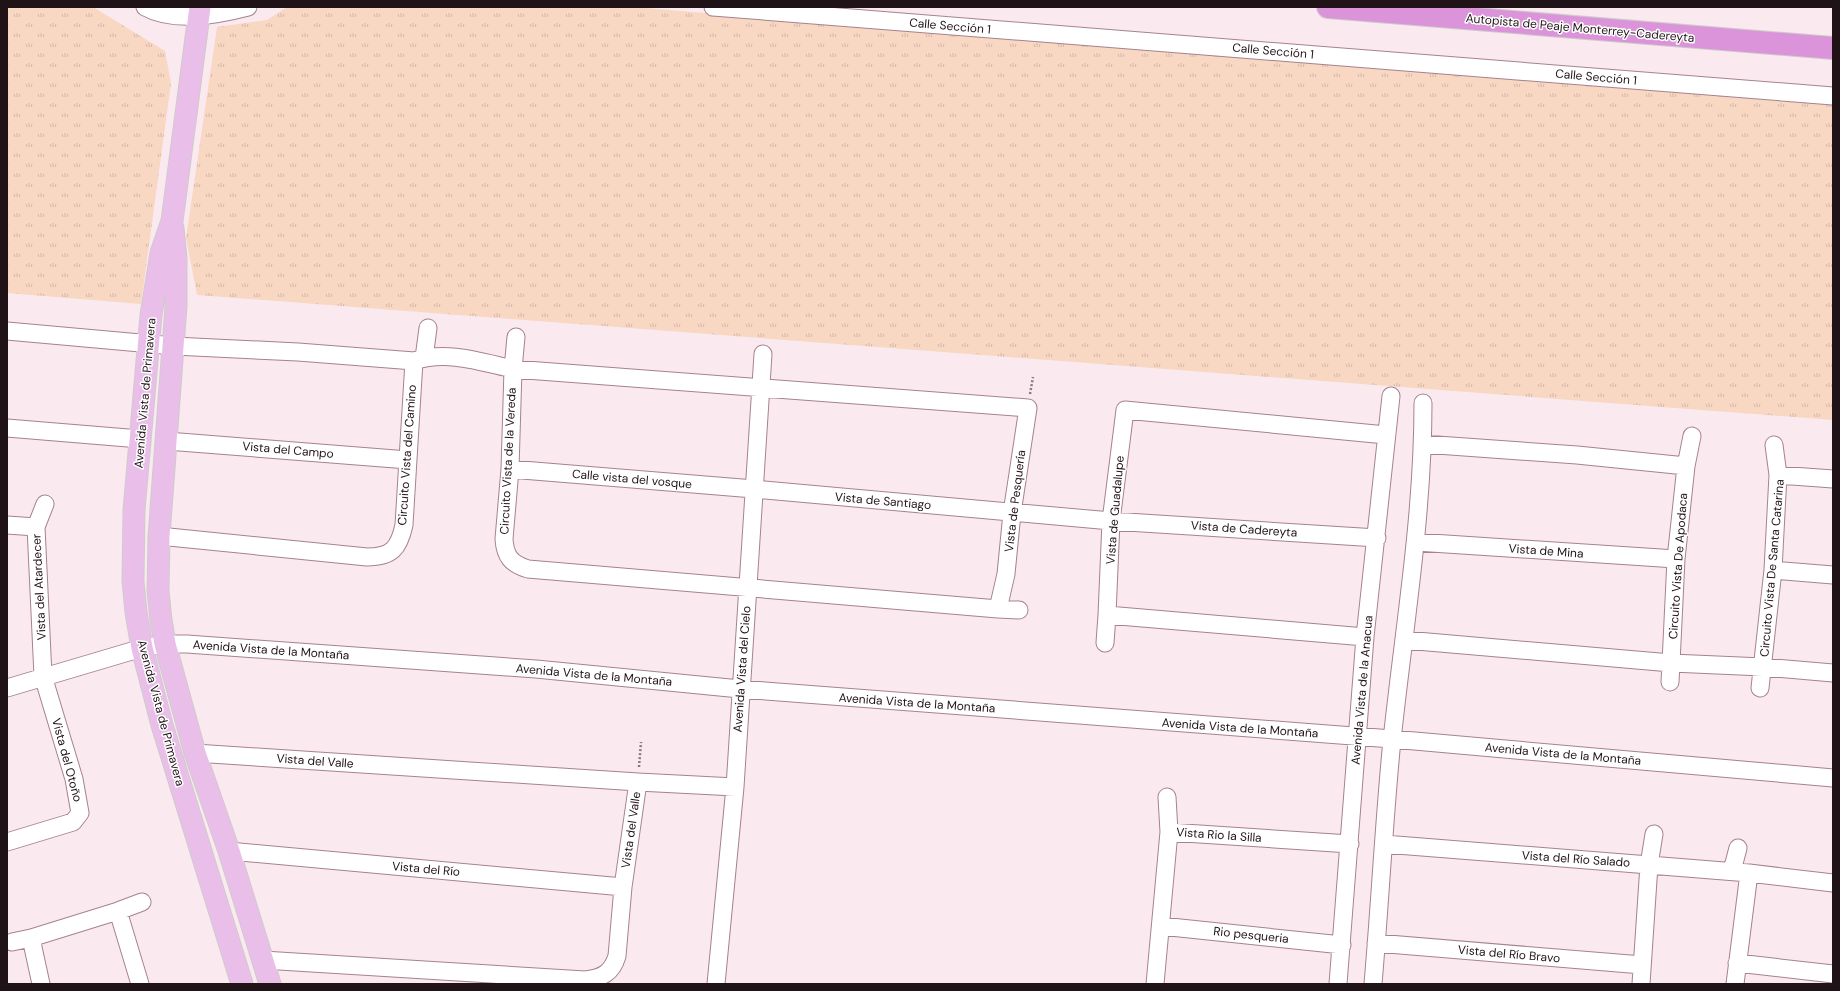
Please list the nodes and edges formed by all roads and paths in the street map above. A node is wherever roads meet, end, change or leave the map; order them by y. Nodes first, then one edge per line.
1 (145, 7) edge
2 (248, 7) edge
3 (713, 7) edge
4 (1328, 7) edge
5 (200, 11) edge
6 (1833, 48) edge
7 (1833, 96) edge
8 (172, 221) junction
9 (428, 328) dead end
10 (7, 331) edge
11 (516, 337) dead end
12 (149, 343) junction
13 (174, 346) junction
14 (763, 354) dead end
15 (419, 360) junction
16 (513, 369) junction
17 (761, 388) junction
18 (1391, 396) dead end
19 (1423, 403) dead end
20 (7, 428) edge
21 (1386, 435) junction
22 (1692, 436) dead end
23 (140, 439) junction
24 (167, 440) junction
25 (1423, 444) junction
26 (1774, 445) dead end
27 (408, 460) junction
28 (1686, 466) junction
29 (510, 469) junction
30 (1778, 475) junction
31 (1833, 479) edge
32 (754, 489) junction
33 (45, 504) dead end
34 (1012, 513) junction
35 (1111, 521) junction
36 (7, 525) edge
37 (36, 527) junction
38 (159, 536) junction
39 (1377, 538) junction
40 (1416, 542) junction
41 (1676, 559) junction
42 (1773, 570) junction
43 (1833, 575) edge
44 (748, 587) junction
45 (998, 609) junction
46 (1019, 610) dead end
47 (1107, 615) junction
48 (1365, 637) junction
49 (1405, 640) junction
50 (1105, 643) dead end
51 (165, 644) junction
52 (142, 648) junction
53 (1671, 663) junction
54 (1763, 667) junction
55 (1833, 673) edge
56 (43, 676) junction
57 (1670, 682) dead end
58 (7, 688) edge
59 (1760, 688) dead end
60 (740, 689) junction
61 (1358, 737) junction
62 (1392, 739) junction
63 (641, 742) dead end
64 (195, 753) junction
65 (1833, 778) edge
66 (638, 782) junction
67 (735, 786) junction
68 (1167, 797) dead end
69 (1169, 832) junction
70 (1654, 834) dead end
71 (7, 842) edge
72 (1350, 844) junction
73 (1384, 844) junction
74 (1738, 848) dead end
75 (229, 851) junction
76 (1649, 865) junction
77 (1732, 872) junction
78 (1749, 873) junction
79 (1833, 882) edge
80 (623, 887) junction
81 (142, 902) dead end
82 (118, 911) junction
83 (1161, 926) junction
84 (31, 938) junction
85 (12, 942) dead end
86 (1376, 943) junction
87 (1342, 945) junction
88 (263, 960) junction
89 (1737, 963) junction
90 (1642, 965) junction
91 (1833, 974) edge
92 (41, 984) edge
93 (140, 984) edge
94 (242, 984) edge
95 (270, 984) edge
96 (716, 984) edge
97 (1155, 984) edge
98 (1338, 984) edge
99 (1373, 984) edge
100 (1641, 984) edge
101 (1735, 984) edge

1 - 5 street
2 - 5 street
3 - 7 street, Calle Sección 1
4 - 6 highway, Autopista de Peaje Monterrey-Cadereyta
5 - 8 main road, Avenida Vista de Primavera
8 - 12 main road, Avenida Vista de Primavera
8 - 13 main road, Avenida Vista de Primavera
9 - 15 street, Circuito Vista del Camino
10 - 12 street
11 - 16 street, Circuito Vista de la Vereda
12 - 13 street
12 - 23 main road, Avenida Vista de Primavera
13 - 15 street
13 - 24 main road, Avenida Vista de Primavera
14 - 17 street, Avenida Vista del Cielo
15 - 16 street
15 - 27 street, Circuito Vista del Camino
16 - 17 street
16 - 29 street, Circuito Vista de la Vereda
17 - 32 street, Avenida Vista del Cielo
17 - 34 street, Vista de Pesquería
18 - 21 street, Avenida Vista de la Anacua
19 - 25 street
20 - 23 street
21 - 35 street, Vista de Guadalupe
21 - 39 street, Avenida Vista de la Anacua
22 - 28 street, Circuito Vista De Apodaca
23 - 52 main road, Avenida Vista de Primavera
24 - 27 street, Vista del Campo
24 - 38 main road, Avenida Vista de Primavera
25 - 28 street
25 - 40 street
26 - 30 street
27 - 38 street, Circuito Vista del Camino
28 - 41 street, Circuito Vista De Apodaca
29 - 32 street, Calle vista del vosque
29 - 44 street, Circuito Vista de la Vereda
30 - 31 street, Circuito Vista De Santa Catarina
30 - 42 street, Circuito Vista De Santa Catarina
32 - 34 street, Vista de Santiago
32 - 44 street, Avenida Vista del Cielo
33 - 37 street
34 - 35 street, Vista de Santiago
34 - 45 street, Vista de Pesquería
35 - 39 street, Vista de Cadereyta
35 - 47 street, Vista de Guadalupe
36 - 37 street, Vista del Atardecer
37 - 56 street, Vista del Atardecer
38 - 51 main road, Avenida Vista de Primavera
39 - 48 street, Avenida Vista de la Anacua
40 - 41 street, Vista de Mina
40 - 49 street
41 - 53 street, Circuito Vista De Apodaca
42 - 43 street
42 - 54 street, Circuito Vista De Santa Catarina
44 - 45 street
44 - 60 street, Avenida Vista del Cielo
45 - 46 street
47 - 48 street
47 - 50 street, Vista de Guadalupe
48 - 61 street, Avenida Vista de la Anacua
49 - 53 street
49 - 62 street
51 - 52 street, Avenida Vista de la Montaña
51 - 60 street, Avenida Vista de la Montaña
51 - 64 main road, Avenida Vista de Primavera
52 - 56 street, Avenida Vista de la Montaña
52 - 94 main road, Avenida Vista de Primavera
53 - 54 street
53 - 57 street, Circuito Vista De Apodaca
54 - 55 street
54 - 59 street, Circuito Vista De Santa Catarina
56 - 58 street, Avenida Vista de la Montaña
56 - 71 street, Vista del Otoño
60 - 61 street, Avenida Vista de la Montaña
60 - 67 street, Avenida Vista del Cielo
61 - 62 street, Avenida Vista de la Montaña
61 - 72 street, Avenida Vista de la Anacua
62 - 65 street, Avenida Vista de la Montaña
62 - 73 street
63 - 66 path
64 - 66 street, Vista del Valle
64 - 75 main road, Avenida Vista de Primavera
66 - 67 street
66 - 80 street, Vista del Valle
67 - 96 street, Avenida Vista del Cielo
68 - 69 street
69 - 72 street, Vista Rio la Silla
69 - 83 street, Vista Rio la Silla
70 - 76 street
72 - 87 street, Avenida Vista de la Anacua
73 - 76 street, Vista del Río Salado
73 - 86 street
74 - 77 street
75 - 80 street, Vista del Río
75 - 88 main road, Avenida Vista de Primavera
76 - 77 street, Vista del Río Salado
76 - 90 street
77 - 78 street, Vista del Río Salado
78 - 79 street, Vista del Río Salado
78 - 89 street
80 - 88 street, Vista del Valle
81 - 82 street
82 - 84 street
82 - 93 street
83 - 87 street, Rio pesqueria
83 - 97 street, Vista Rio la Silla
84 - 85 street
84 - 92 street
86 - 90 street, Vista del Río Bravo
86 - 99 street
87 - 98 street, Avenida Vista de la Anacua
88 - 95 main road, Avenida Vista de Primavera
89 - 91 street
89 - 101 street
90 - 100 street

